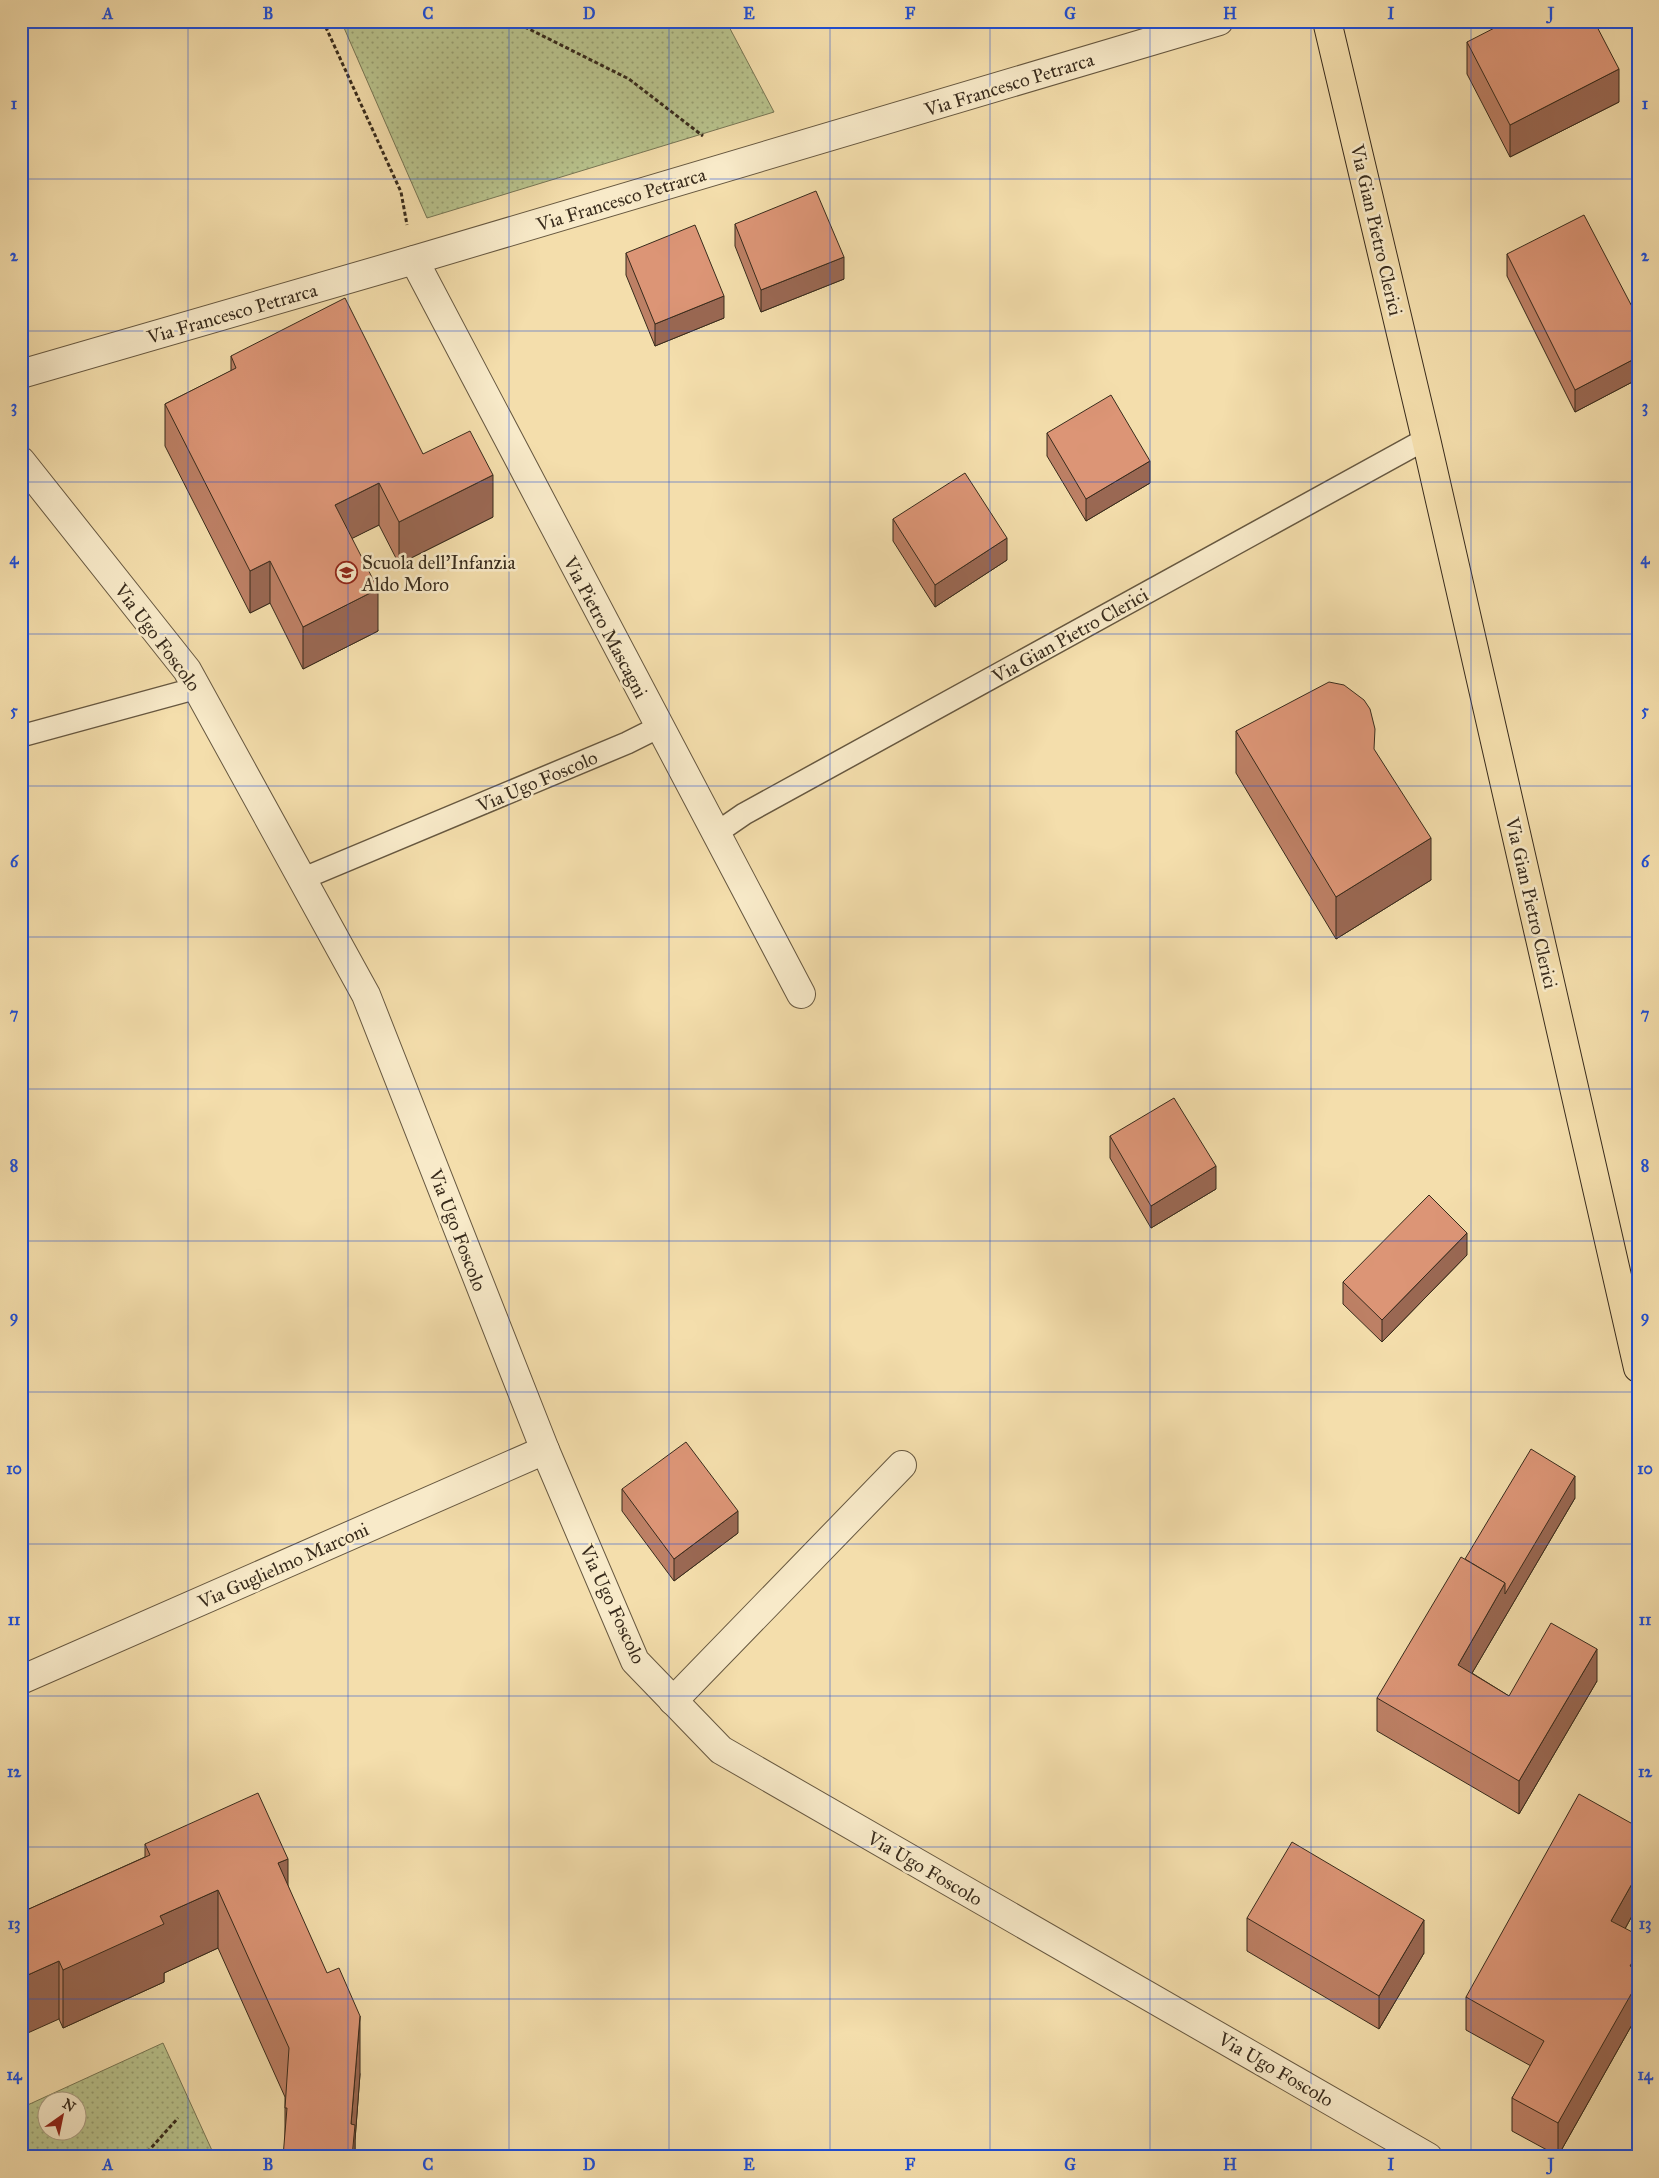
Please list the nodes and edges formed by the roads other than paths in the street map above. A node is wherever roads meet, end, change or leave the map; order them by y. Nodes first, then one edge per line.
1 (1219, 21) edge
2 (1328, 21) edge
3 (414, 260) junction
4 (21, 374) edge
5 (1426, 439) junction
6 (21, 461) edge
7 (198, 688) junction
8 (659, 727) junction
9 (21, 736) edge
10 (715, 834) junction
11 (302, 879) junction
12 (801, 994) dead end
13 (1638, 1368) edge
14 (545, 1450) junction
15 (902, 1466) dead end
16 (21, 1680) edge
17 (673, 1701) junction
18 (1418, 2155) edge

1 - 3 street, Via Francesco Petrarca
2 - 5 main road, Via Gian Pietro Clerici
3 - 4 street, Via Francesco Petrarca
3 - 8 street, Via Pietro Mascagni
5 - 10 lane, Via Gian Pietro Clerici
5 - 13 main road, Via Gian Pietro Clerici
6 - 7 street, Via Ugo Foscolo
7 - 9 lane
7 - 11 street, Via Ugo Foscolo
8 - 10 street, Via Pietro Mascagni
8 - 11 lane, Via Ugo Foscolo
10 - 12 street, Via Pietro Mascagni
11 - 14 street, Via Ugo Foscolo
14 - 16 street, Via Guglielmo Marconi
14 - 17 street, Via Ugo Foscolo
15 - 17 street
17 - 18 street, Via Ugo Foscolo

